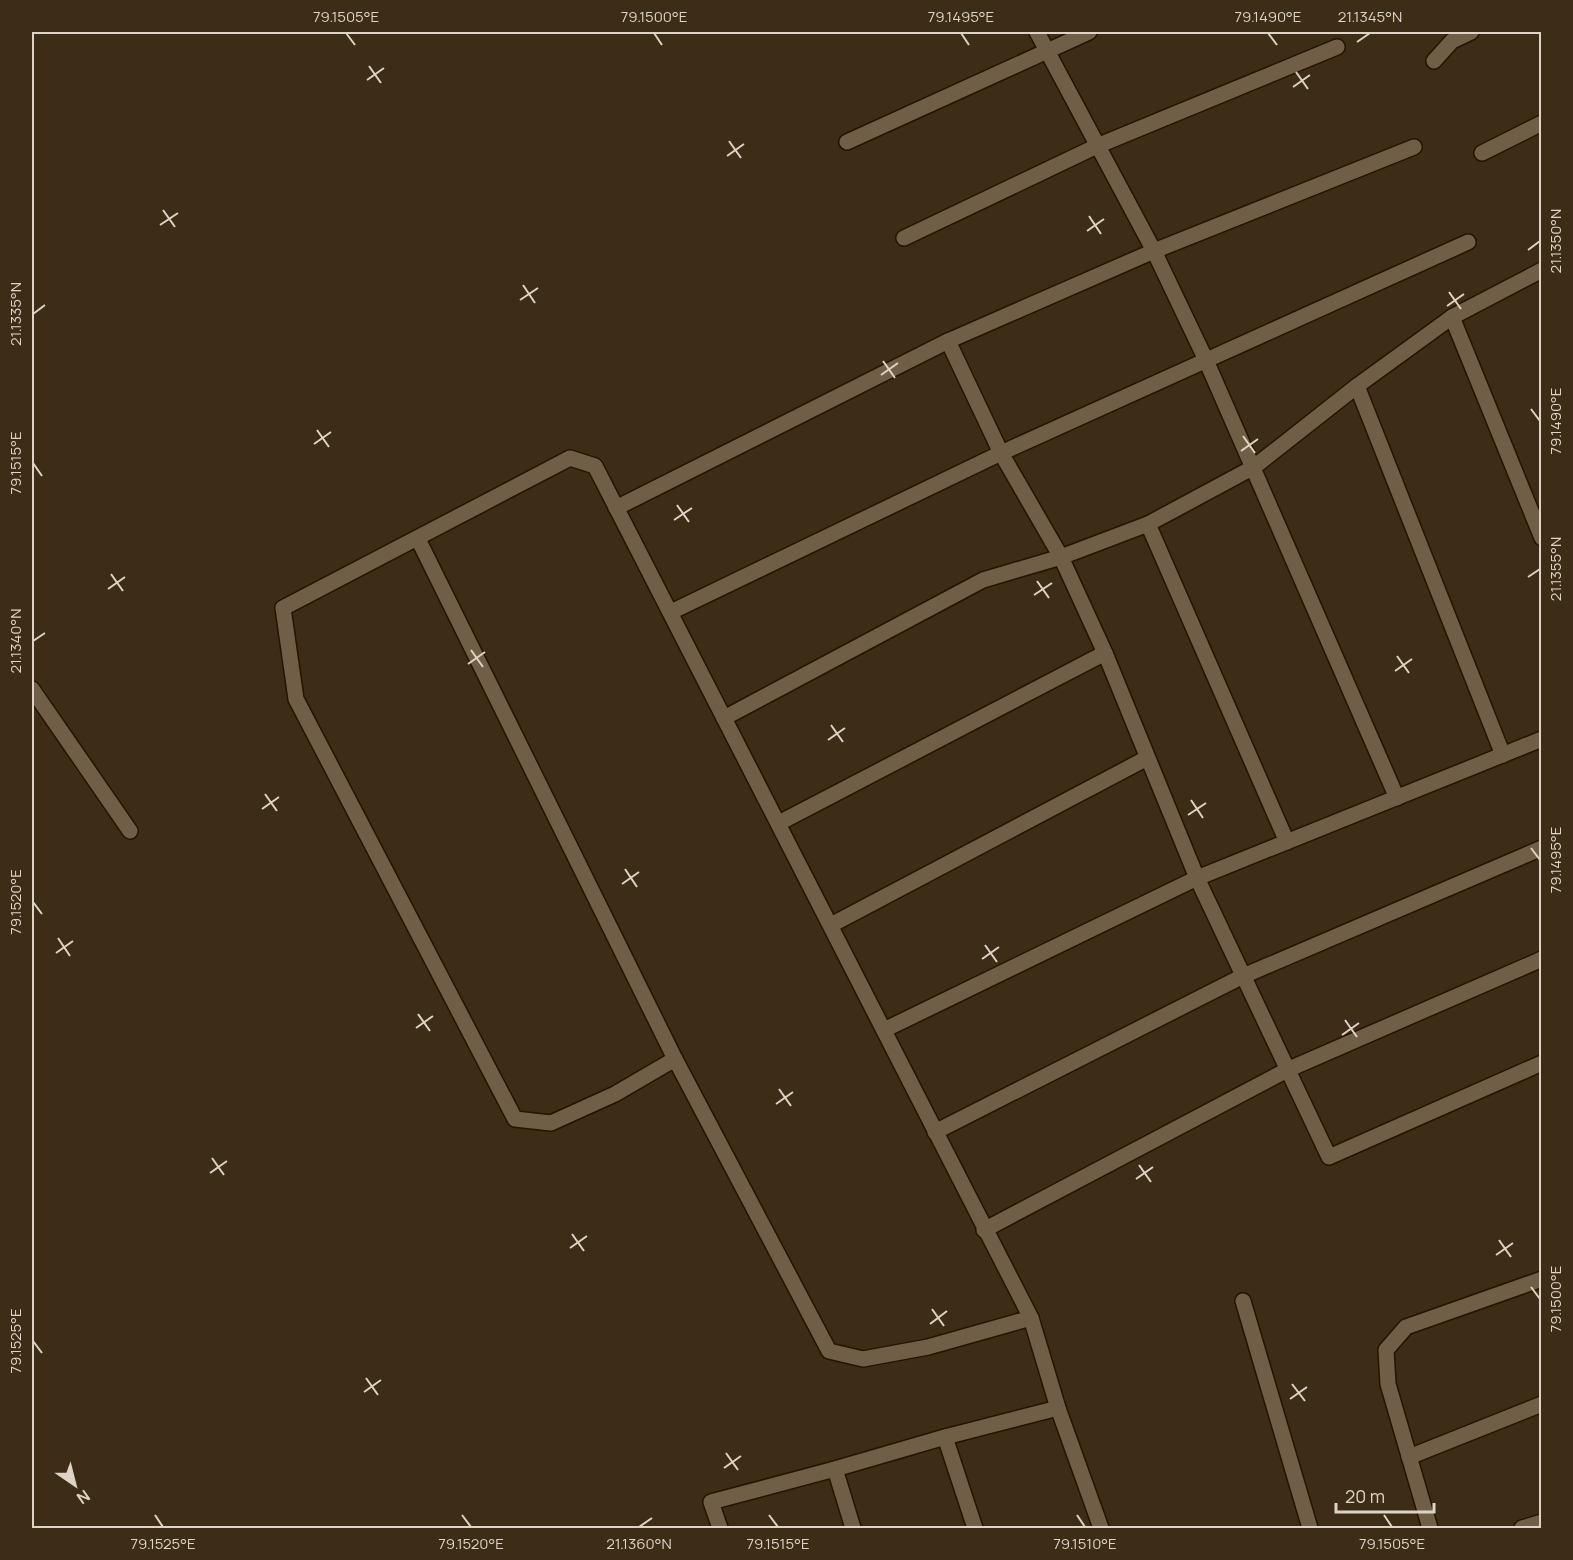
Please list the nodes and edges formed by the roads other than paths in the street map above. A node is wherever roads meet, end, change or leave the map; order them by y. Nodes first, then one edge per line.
1 (1036, 32) edge
2 (1089, 32) edge
3 (1471, 32) edge
4 (1337, 47) dead end
5 (1046, 50) junction
6 (1434, 62) dead end
7 (1542, 123) edge
8 (847, 141) dead end
9 (1097, 146) junction
10 (1414, 147) dead end
11 (1482, 153) dead end
12 (904, 238) dead end
13 (1467, 242) dead end
14 (1154, 251) junction
15 (1542, 270) edge
16 (1452, 317) junction
17 (948, 340) junction
18 (1205, 358) junction
19 (1357, 386) junction
20 (1001, 453) junction
21 (1254, 467) junction
22 (616, 508) junction
23 (1148, 524) junction
24 (1542, 538) edge
25 (418, 539) junction
26 (1061, 557) junction
27 (671, 612) junction
28 (1105, 653) junction
29 (32, 689) edge
30 (724, 718) junction
31 (1542, 739) edge
32 (1503, 754) junction
33 (1148, 758) junction
34 (1397, 798) junction
35 (779, 823) junction
36 (130, 831) dead end
37 (1287, 842) junction
38 (1542, 848) edge
39 (1197, 878) junction
40 (831, 925) junction
41 (1542, 959) edge
42 (1241, 977) junction
43 (884, 1030) junction
44 (675, 1059) junction
45 (1542, 1063) edge
46 (1287, 1070) junction
47 (935, 1132) junction
48 (984, 1230) junction
49 (1542, 1279) edge
50 (1243, 1301) dead end
51 (1031, 1318) junction
52 (1542, 1404) edge
53 (1058, 1408) junction
54 (945, 1437) junction
55 (1409, 1457) junction
56 (835, 1469) junction
57 (1542, 1522) edge
58 (720, 1528) edge
59 (853, 1528) edge
60 (975, 1528) edge
61 (1101, 1528) edge
62 (1310, 1528) edge
63 (1430, 1528) edge
64 (1522, 1528) edge

1 - 5 street
2 - 5 street
3 - 6 street
4 - 9 street
5 - 8 street
5 - 9 street
7 - 11 street
9 - 12 street
9 - 14 street
10 - 14 street
13 - 18 street
14 - 17 street
14 - 18 street
15 - 16 street
16 - 19 street
16 - 24 street
17 - 20 street
17 - 22 street
18 - 20 street
18 - 21 street
19 - 21 street
19 - 32 street
20 - 26 street
20 - 27 street
21 - 23 street
21 - 34 street
22 - 25 street
22 - 27 street
23 - 26 street
23 - 37 street
25 - 44 street
25 - 44 street
26 - 28 street
26 - 30 street
27 - 30 street
28 - 33 street
28 - 35 street
29 - 36 street
30 - 35 street
31 - 32 street
32 - 34 street
33 - 39 street
33 - 40 street
34 - 37 street
35 - 40 street
37 - 39 street
38 - 42 street
39 - 42 street
39 - 43 street
40 - 43 street
41 - 46 street
42 - 46 street
42 - 47 street
43 - 47 street
44 - 51 street
45 - 46 street
46 - 48 street
47 - 48 street
48 - 51 street
49 - 55 street
50 - 62 street
51 - 53 street
52 - 55 street
53 - 54 street
53 - 61 street
54 - 56 street
54 - 60 street
55 - 63 street
56 - 58 street
56 - 59 street
57 - 64 street

